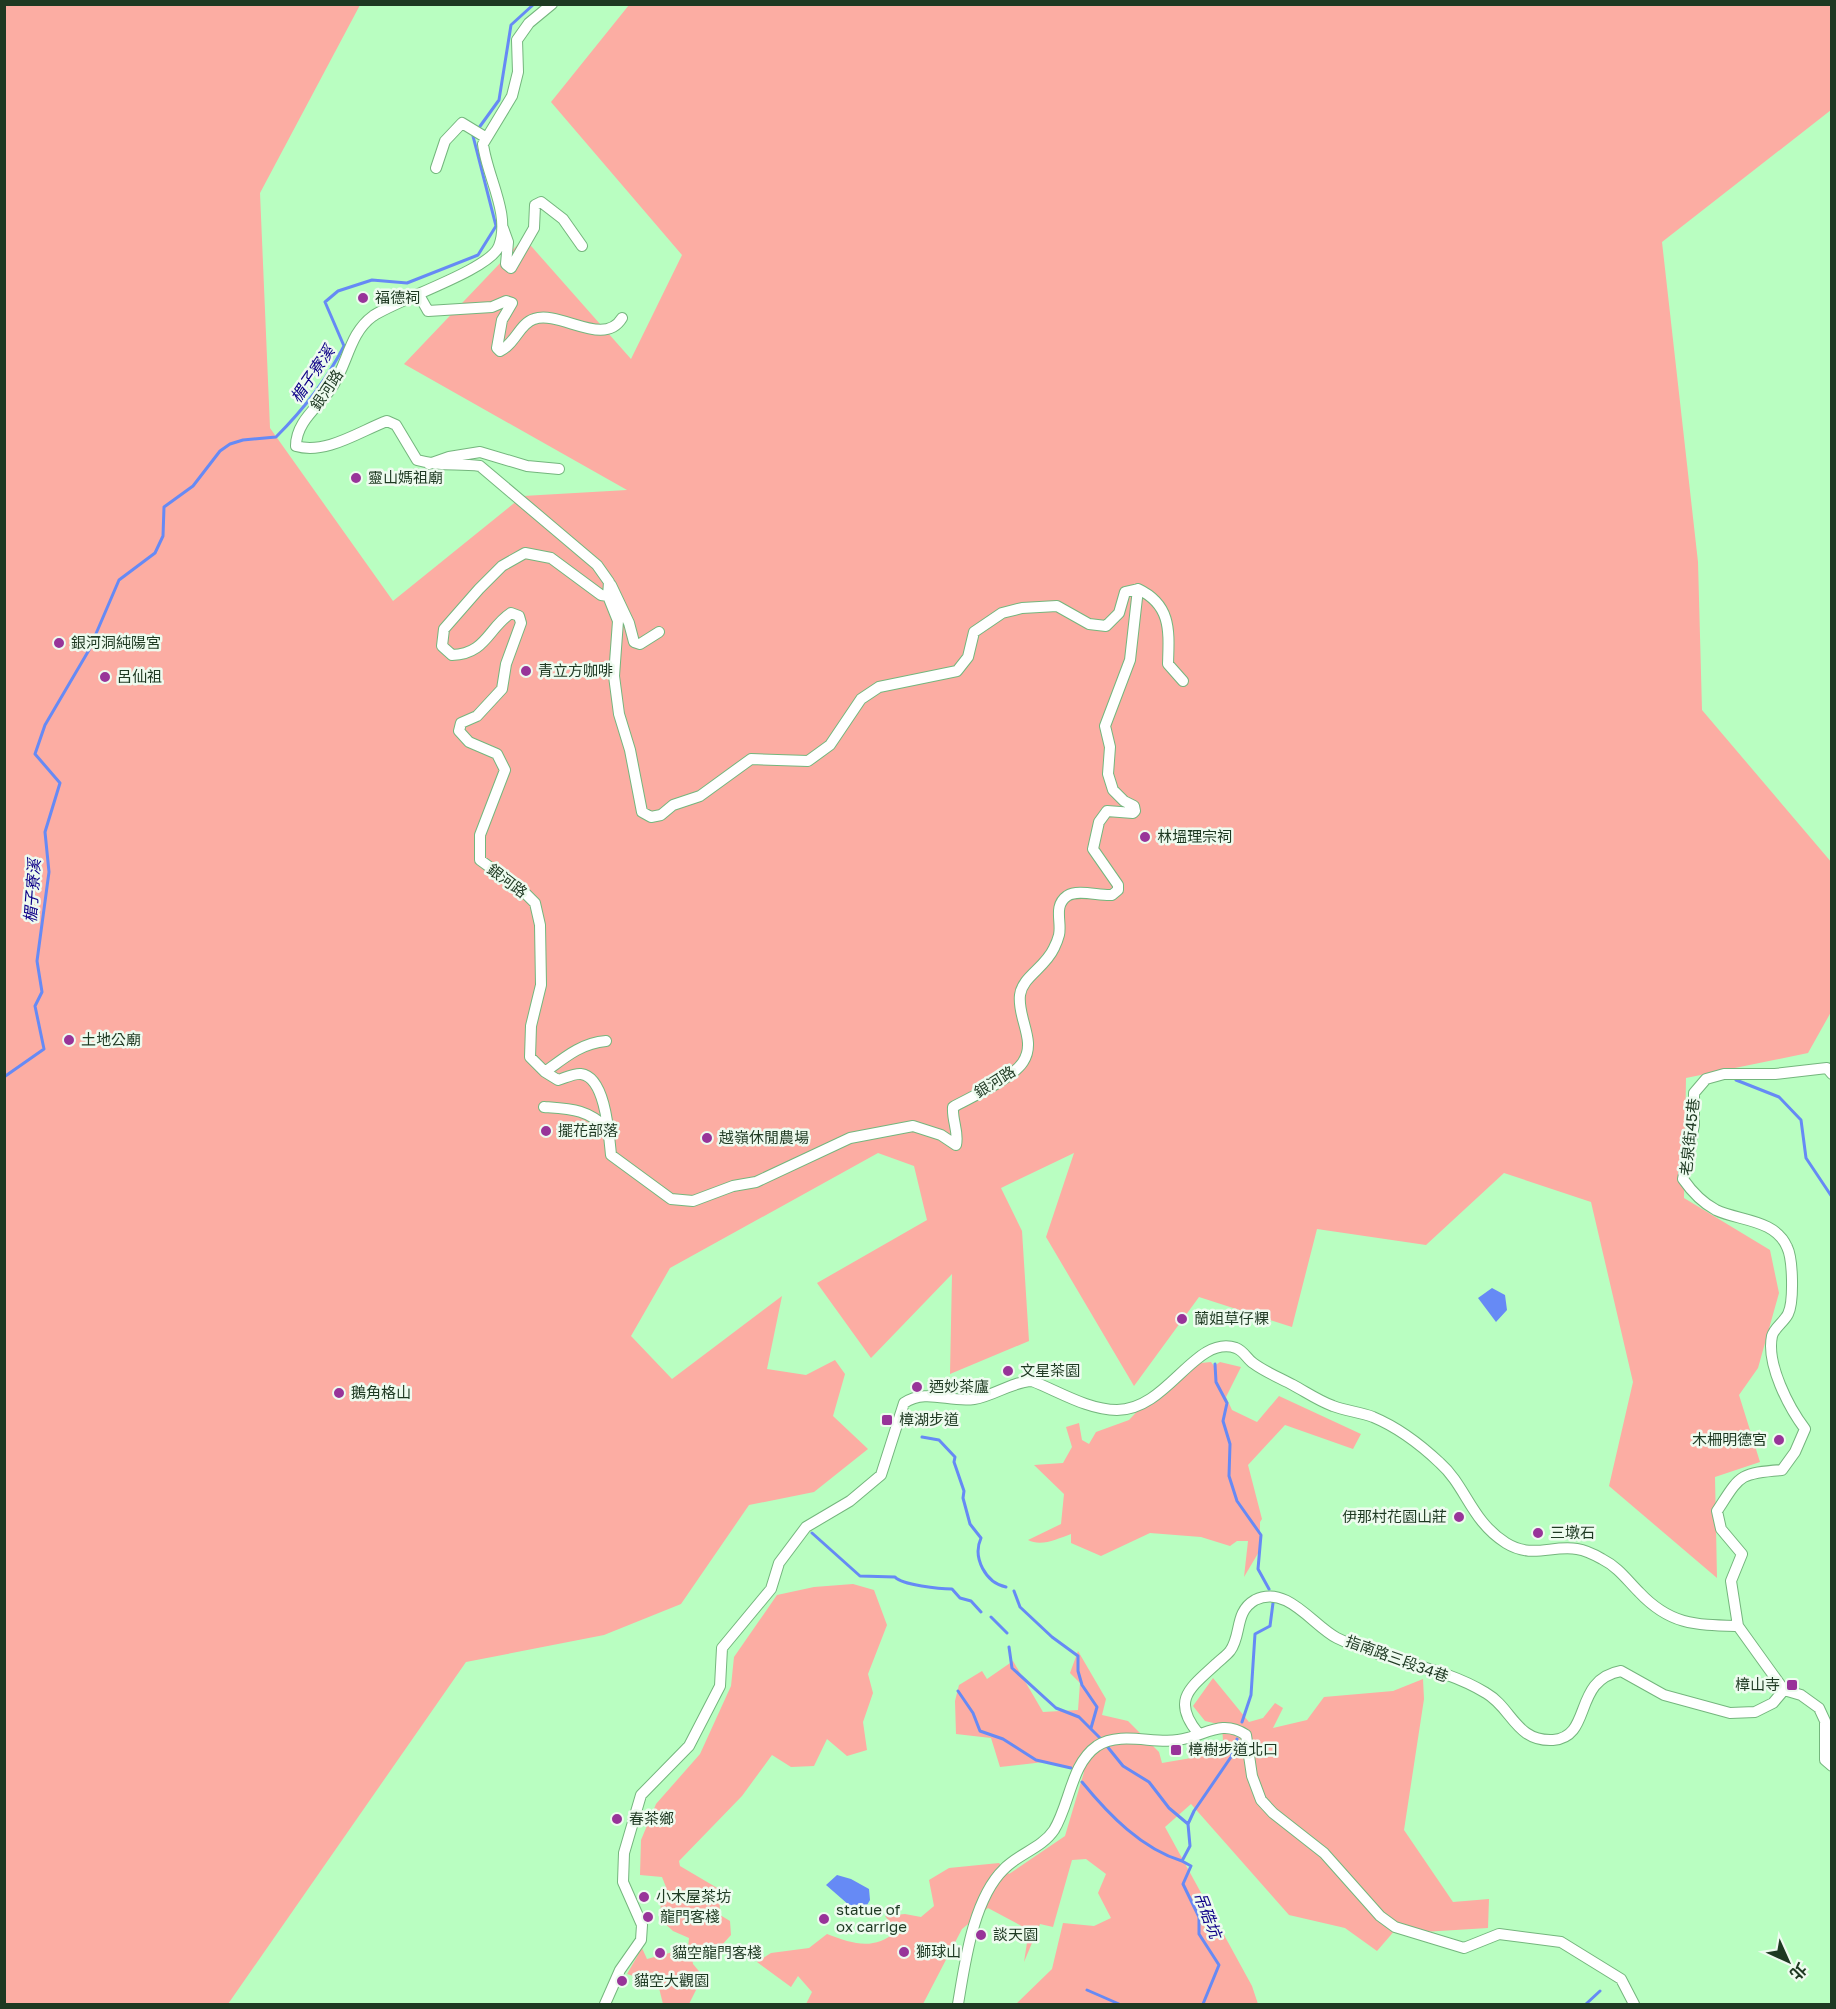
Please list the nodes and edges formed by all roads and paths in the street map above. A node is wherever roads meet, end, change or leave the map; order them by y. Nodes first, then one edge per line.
1 (552, 4) edge
2 (486, 137) junction
3 (436, 168) dead end
4 (503, 228) junction
5 (582, 246) dead end
6 (418, 295) junction
7 (622, 318) dead end
8 (429, 464) junction
9 (559, 469) dead end
10 (609, 582) junction
11 (1138, 589) junction
12 (608, 596) junction
13 (659, 632) dead end
14 (1183, 681) dead end
15 (606, 1041) dead end
16 (545, 1072) junction
17 (1832, 1074) edge
18 (544, 1107) dead end
19 (608, 1129) junction
20 (1738, 1626) junction
21 (1784, 1690) junction
22 (1198, 1733) junction
23 (1832, 1766) edge
24 (604, 2004) edge
25 (958, 2004) edge
26 (1634, 2004) edge

1 - 2 street
2 - 3 street
2 - 4 street
4 - 5 street
4 - 6 street, 銀河路
6 - 7 street
6 - 8 street, 銀河路
8 - 9 street
8 - 10 street
10 - 12 street
10 - 13 street
11 - 12 street
11 - 14 street
11 - 19 street, 銀河路
12 - 16 street, 銀河路
15 - 16 street
16 - 19 street, 銀河路
17 - 20 street, 老泉街45巷
18 - 19 street
20 - 21 street
20 - 24 street
21 - 22 street, 指南路三段34巷
21 - 23 street
22 - 25 street
22 - 26 street

